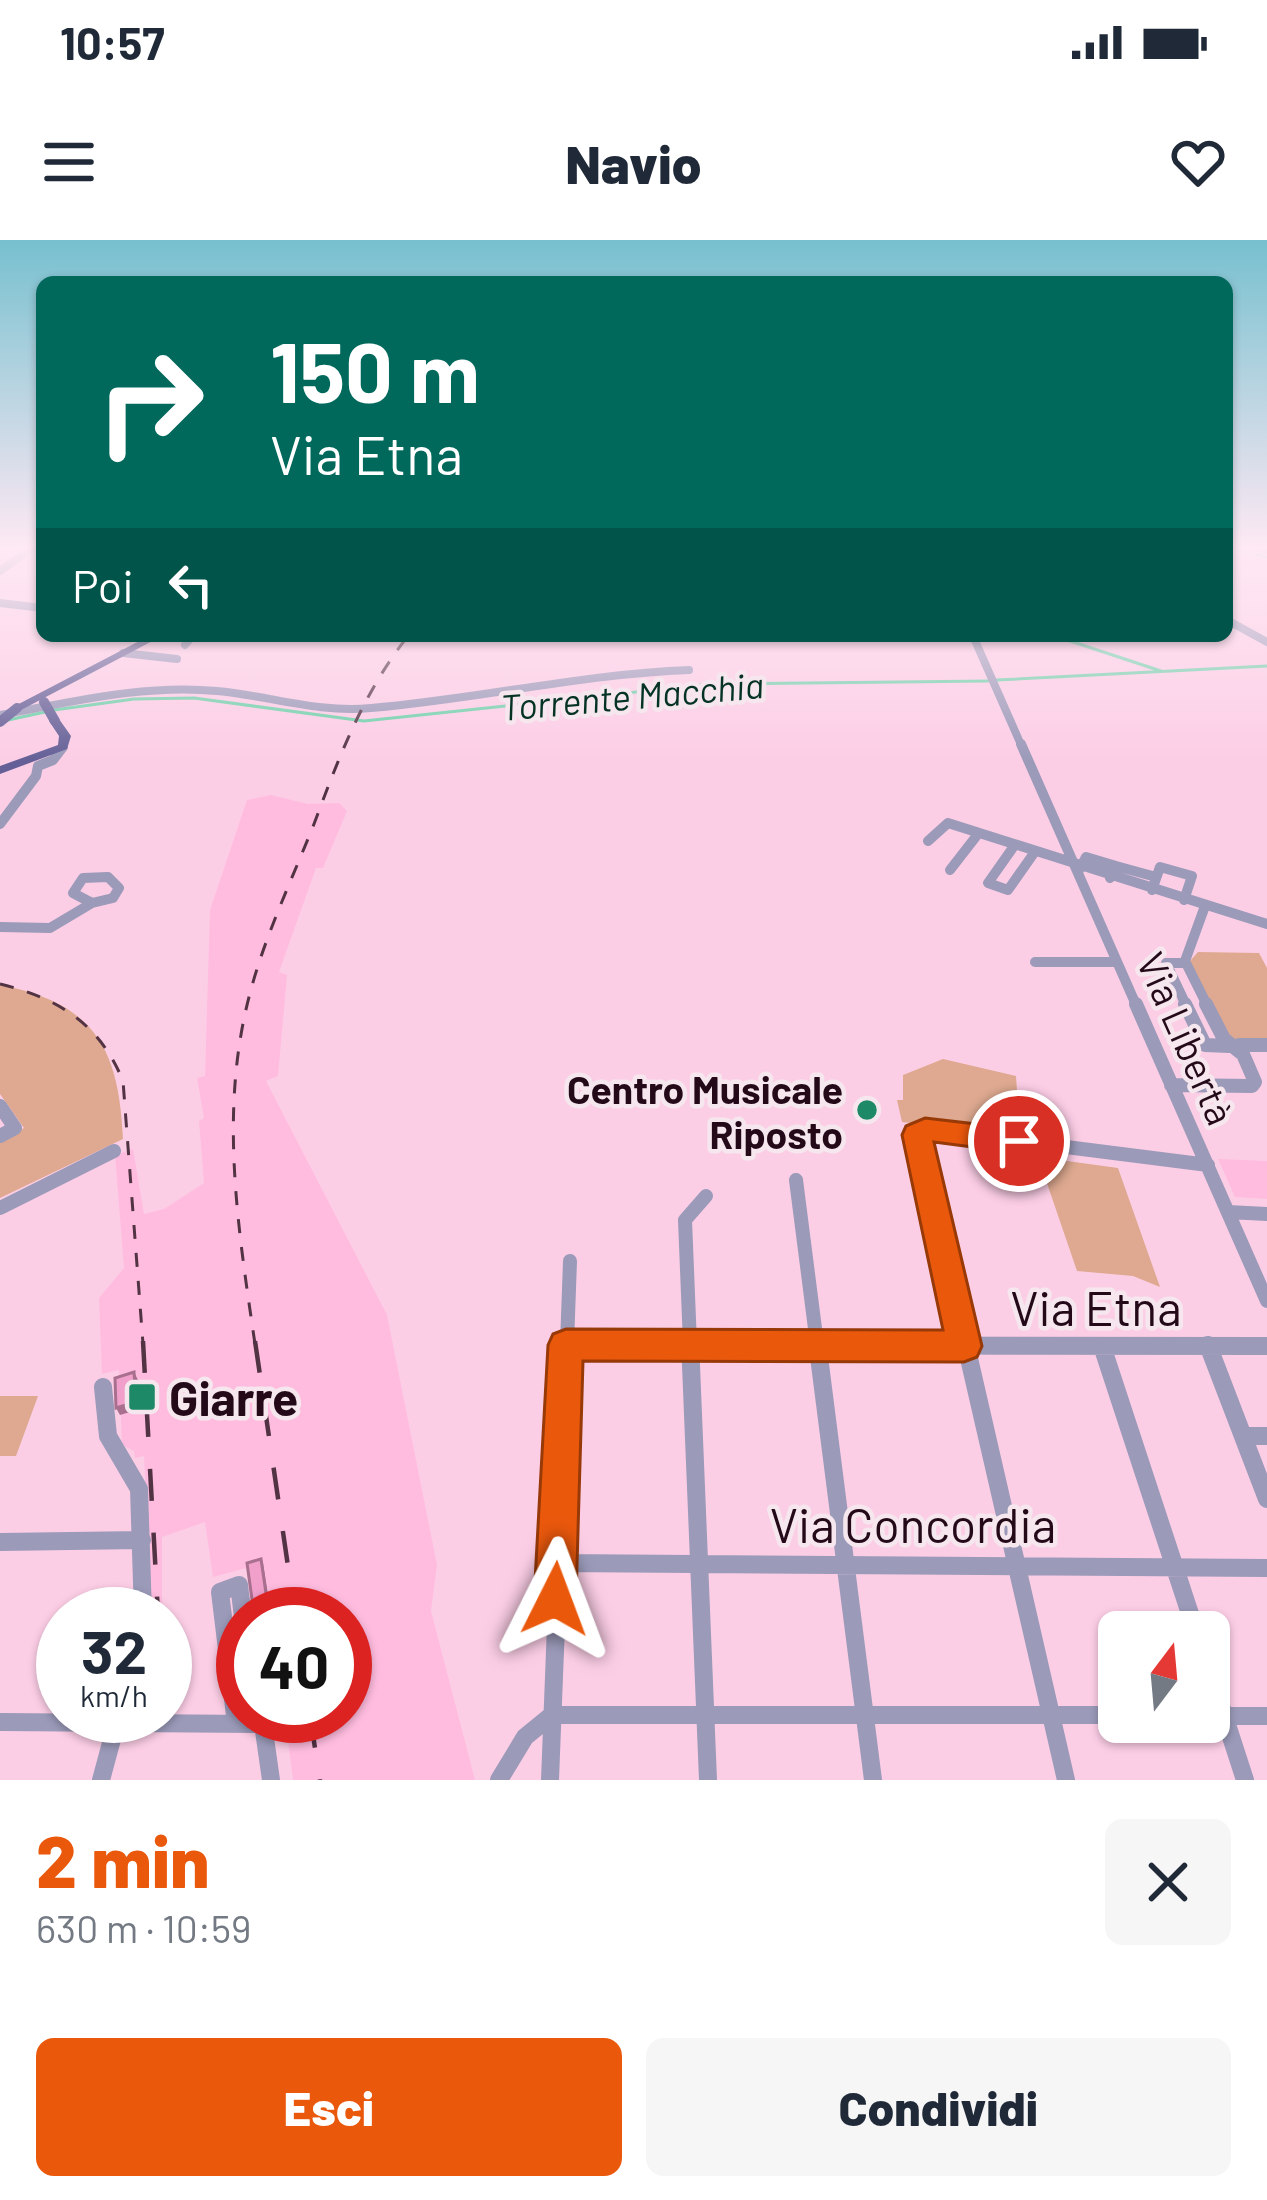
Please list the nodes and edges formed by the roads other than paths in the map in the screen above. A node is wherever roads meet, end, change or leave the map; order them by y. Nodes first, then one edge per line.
1 (1233, 623) edge
2 (145, 642) edge
3 (976, 642) edge
4 (1267, 642) edge
5 (123, 653) junction
6 (177, 659) dead end
7 (689, 670) dead end
8 (84, 671) junction
9 (63, 682) junction
10 (49, 702) junction
11 (21, 705) junction
12 (0, 718) edge
13 (37, 763) junction
14 (0, 770) edge
15 (0, 824) edge
16 (978, 833) junction
17 (928, 841) dead end
18 (1014, 846) junction
19 (1034, 853) junction
20 (1078, 868) junction
21 (950, 869) dead end
22 (1154, 884) junction
23 (1184, 900) junction
24 (92, 903) dead end
25 (1205, 906) junction
26 (1267, 925) edge
27 (0, 926) edge
28 (1036, 962) dead end
29 (1117, 962) junction
30 (1267, 1045) edge
31 (1234, 1049) junction
32 (1171, 1085) junction
33 (1, 1108) edge
34 (0, 1136) edge
35 (114, 1151) dead end
36 (1208, 1165) junction
37 (796, 1180) dead end
38 (706, 1196) dead end
39 (0, 1208) edge
40 (1228, 1212) junction
41 (1267, 1214) edge
42 (570, 1261) dead end
43 (1267, 1300) edge
44 (690, 1344) junction
45 (566, 1345) junction
46 (1208, 1345) junction
47 (819, 1346) junction
48 (964, 1346) junction
49 (1102, 1346) junction
50 (1267, 1346) edge
51 (103, 1387) dead end
52 (1243, 1436) junction
53 (1267, 1436) edge
54 (1267, 1499) edge
55 (142, 1540) junction
56 (0, 1542) edge
57 (700, 1562) junction
58 (845, 1562) junction
59 (557, 1563) junction
60 (1015, 1563) junction
61 (1173, 1565) junction
62 (1267, 1568) edge
63 (143, 1587) edge
64 (1189, 1611) edge
65 (864, 1713) junction
66 (552, 1715) junction
67 (1051, 1715) junction
68 (1098, 1715) edge
69 (706, 1716) junction
70 (1230, 1716) edge
71 (1267, 1716) edge
72 (36, 1721) edge
73 (0, 1722) edge
74 (111, 1743) edge
75 (266, 1743) edge
76 (1229, 1743) edge
77 (101, 1780) edge
78 (271, 1780) edge
79 (499, 1780) edge
80 (550, 1780) edge
81 (708, 1780) edge
82 (873, 1780) edge
83 (1066, 1780) edge
84 (1245, 1780) edge

1 - 4 street
2 - 5 main road
3 - 20 street, Via Libertà
5 - 6 street
5 - 8 main road
7 - 10 street
8 - 9 main road
8 - 10 street
9 - 10 main road
9 - 11 main road
10 - 11 main road
10 - 12 street
10 - 13 main road, bridge
11 - 12 main road, bridge
13 - 14 main road
13 - 15 street
16 - 17 street
16 - 18 street
16 - 21 street
18 - 19 street
18 - 19 street
19 - 20 street
20 - 22 street
20 - 29 street, Via Libertà
22 - 23 street
22 - 23 street
23 - 25 street
24 - 27 street
25 - 26 street
25 - 31 street
28 - 29 street
29 - 32 street, Via Libertà
30 - 31 street
31 - 32 street
32 - 36 street, Via Libertà
33 - 34 street
35 - 39 street
36 - 40 street, Via Libertà
36 - 48 street
37 - 47 street
38 - 44 street
40 - 41 street
40 - 43 street, Via Libertà
42 - 45 street
44 - 45 street, Via Etna
44 - 47 street, Via Etna
44 - 57 street
45 - 59 street
46 - 49 street, Via Etna
46 - 50 street, Via Etna
46 - 52 street
47 - 48 street, Via Etna
47 - 58 street
48 - 49 street, Via Etna
48 - 60 street
49 - 61 street
51 - 55 street
52 - 53 street
52 - 54 street
55 - 56 street
55 - 63 street
57 - 58 street, Via Concordia
57 - 59 street, Via Concordia
57 - 69 street
58 - 60 street, Via Concordia
58 - 65 street
59 - 66 street
60 - 61 street, Via Concordia
60 - 67 street
61 - 62 street, Via Concordia
61 - 64 street
65 - 67 street
65 - 69 street
65 - 82 street
66 - 69 street
66 - 79 street
66 - 80 street
67 - 68 street
67 - 83 street
69 - 81 street
70 - 71 street
72 - 73 street
74 - 77 street
75 - 78 street
76 - 84 street

